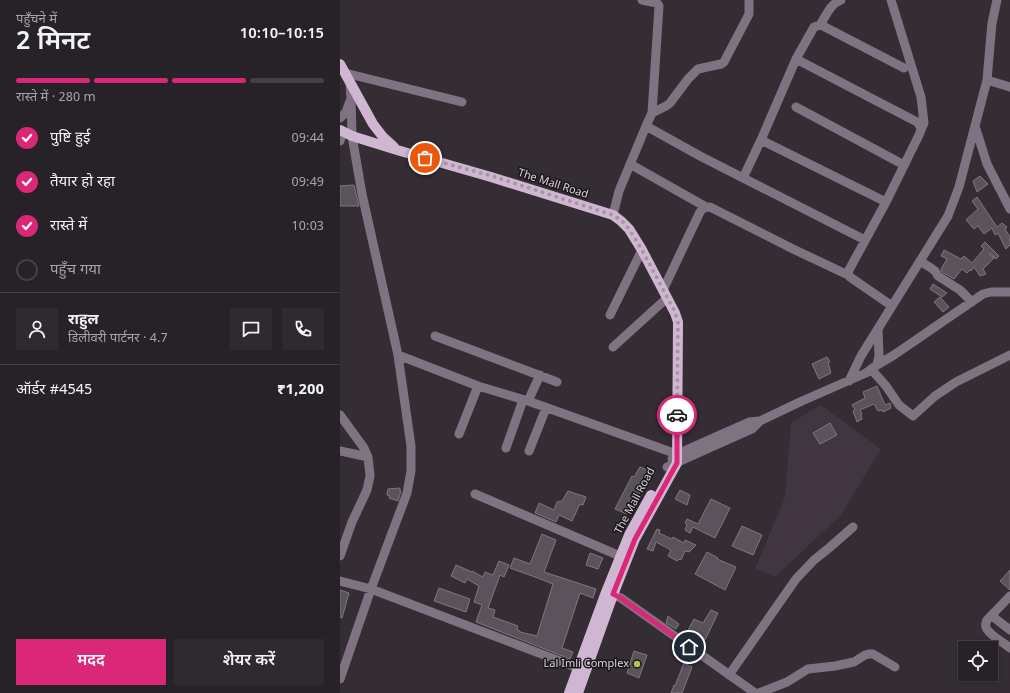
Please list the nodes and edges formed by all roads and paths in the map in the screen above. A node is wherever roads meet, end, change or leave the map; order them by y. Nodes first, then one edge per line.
1 (642, 0) edge
2 (749, 0) edge
3 (841, 0) edge
4 (891, 0) edge
5 (997, 0) edge
6 (820, 25) junction
7 (796, 59) junction
8 (340, 64) edge
9 (904, 68) dead end
10 (347, 77) junction
11 (987, 80) junction
12 (1010, 87) edge
13 (351, 98) junction
14 (462, 102) dead end
15 (796, 107) dead end
16 (652, 113) junction
17 (340, 118) edge
18 (646, 126) junction
19 (976, 128) junction
20 (920, 133) junction
21 (344, 135) edge
22 (761, 140) junction
23 (397, 150) junction
24 (630, 164) junction
25 (904, 165) junction
26 (743, 178) junction
27 (886, 202) junction
28 (706, 207) junction
29 (1010, 209) edge
30 (613, 215) junction
31 (865, 240) junction
32 (642, 250) junction
33 (920, 261) junction
34 (848, 275) junction
35 (1010, 292) edge
36 (665, 294) junction
37 (972, 302) junction
38 (892, 306) junction
39 (610, 315) dead end
40 (878, 329) junction
41 (435, 336) dead end
42 (613, 347) dead end
43 (398, 355) junction
44 (1010, 355) edge
45 (874, 367) junction
46 (540, 375) junction
47 (849, 381) junction
48 (557, 382) dead end
49 (478, 386) junction
50 (526, 401) junction
51 (546, 408) junction
52 (340, 415) edge
53 (459, 434) dead end
54 (506, 448) dead end
55 (340, 451) edge
56 (529, 451) dead end
57 (368, 457) junction
58 (673, 459) junction
59 (475, 494) dead end
60 (853, 527) dead end
61 (340, 556) edge
62 (620, 556) junction
63 (340, 582) edge
64 (371, 589) junction
65 (609, 593) junction
66 (1010, 596) edge
67 (992, 616) junction
68 (1010, 630) edge
69 (1010, 648) edge
70 (895, 667) dead end
71 (578, 668) junction
72 (729, 675) junction
73 (340, 679) edge
74 (569, 693) edge
75 (578, 693) edge
76 (755, 693) edge
77 (759, 693) edge

1 - 16 street
2 - 16 street
3 - 6 street
4 - 20 street
5 - 11 street
6 - 7 street
6 - 9 street
7 - 20 street
7 - 22 street
8 - 10 main road
10 - 13 street
10 - 14 street
10 - 23 main road
11 - 12 street
11 - 19 street
13 - 17 street
13 - 21 street
15 - 25 street
16 - 18 street
18 - 24 street
18 - 26 street
19 - 29 street
19 - 33 street
20 - 25 street
21 - 23 main road, The Mall Road
21 - 43 street
22 - 26 street
22 - 27 street
23 - 30 main road, The Mall Road
24 - 28 street
24 - 30 street
25 - 27 street
26 - 31 street
27 - 31 street
28 - 34 street
28 - 36 street
30 - 32 main road, The Mall Road
31 - 34 street
32 - 36 main road, The Mall Road
32 - 39 street
33 - 37 street
33 - 38 street
34 - 38 street
35 - 37 street
36 - 42 street
36 - 58 main road, The Mall Road
37 - 45 street
38 - 40 street
40 - 45 street
40 - 47 street
41 - 46 street
43 - 49 street
43 - 64 street
44 - 45 street
45 - 47 street
46 - 48 street
46 - 50 street
47 - 58 street
49 - 50 street
49 - 53 street
50 - 51 street
50 - 54 street
51 - 56 street
51 - 58 street
52 - 57 street
55 - 57 street
57 - 61 street
58 - 62 main road, The Mall Road
58 - 65 main road, The Mall Road
59 - 62 street
60 - 72 street
62 - 65 main road, The Mall Road
63 - 64 street
64 - 71 street
64 - 73 street
65 - 71 main road, The Mall Road
65 - 72 street
65 - 75 main road, The Mall Road
66 - 67 street
67 - 68 street
67 - 69 street
70 - 77 street
71 - 74 main road, The Mall Road
72 - 76 street

